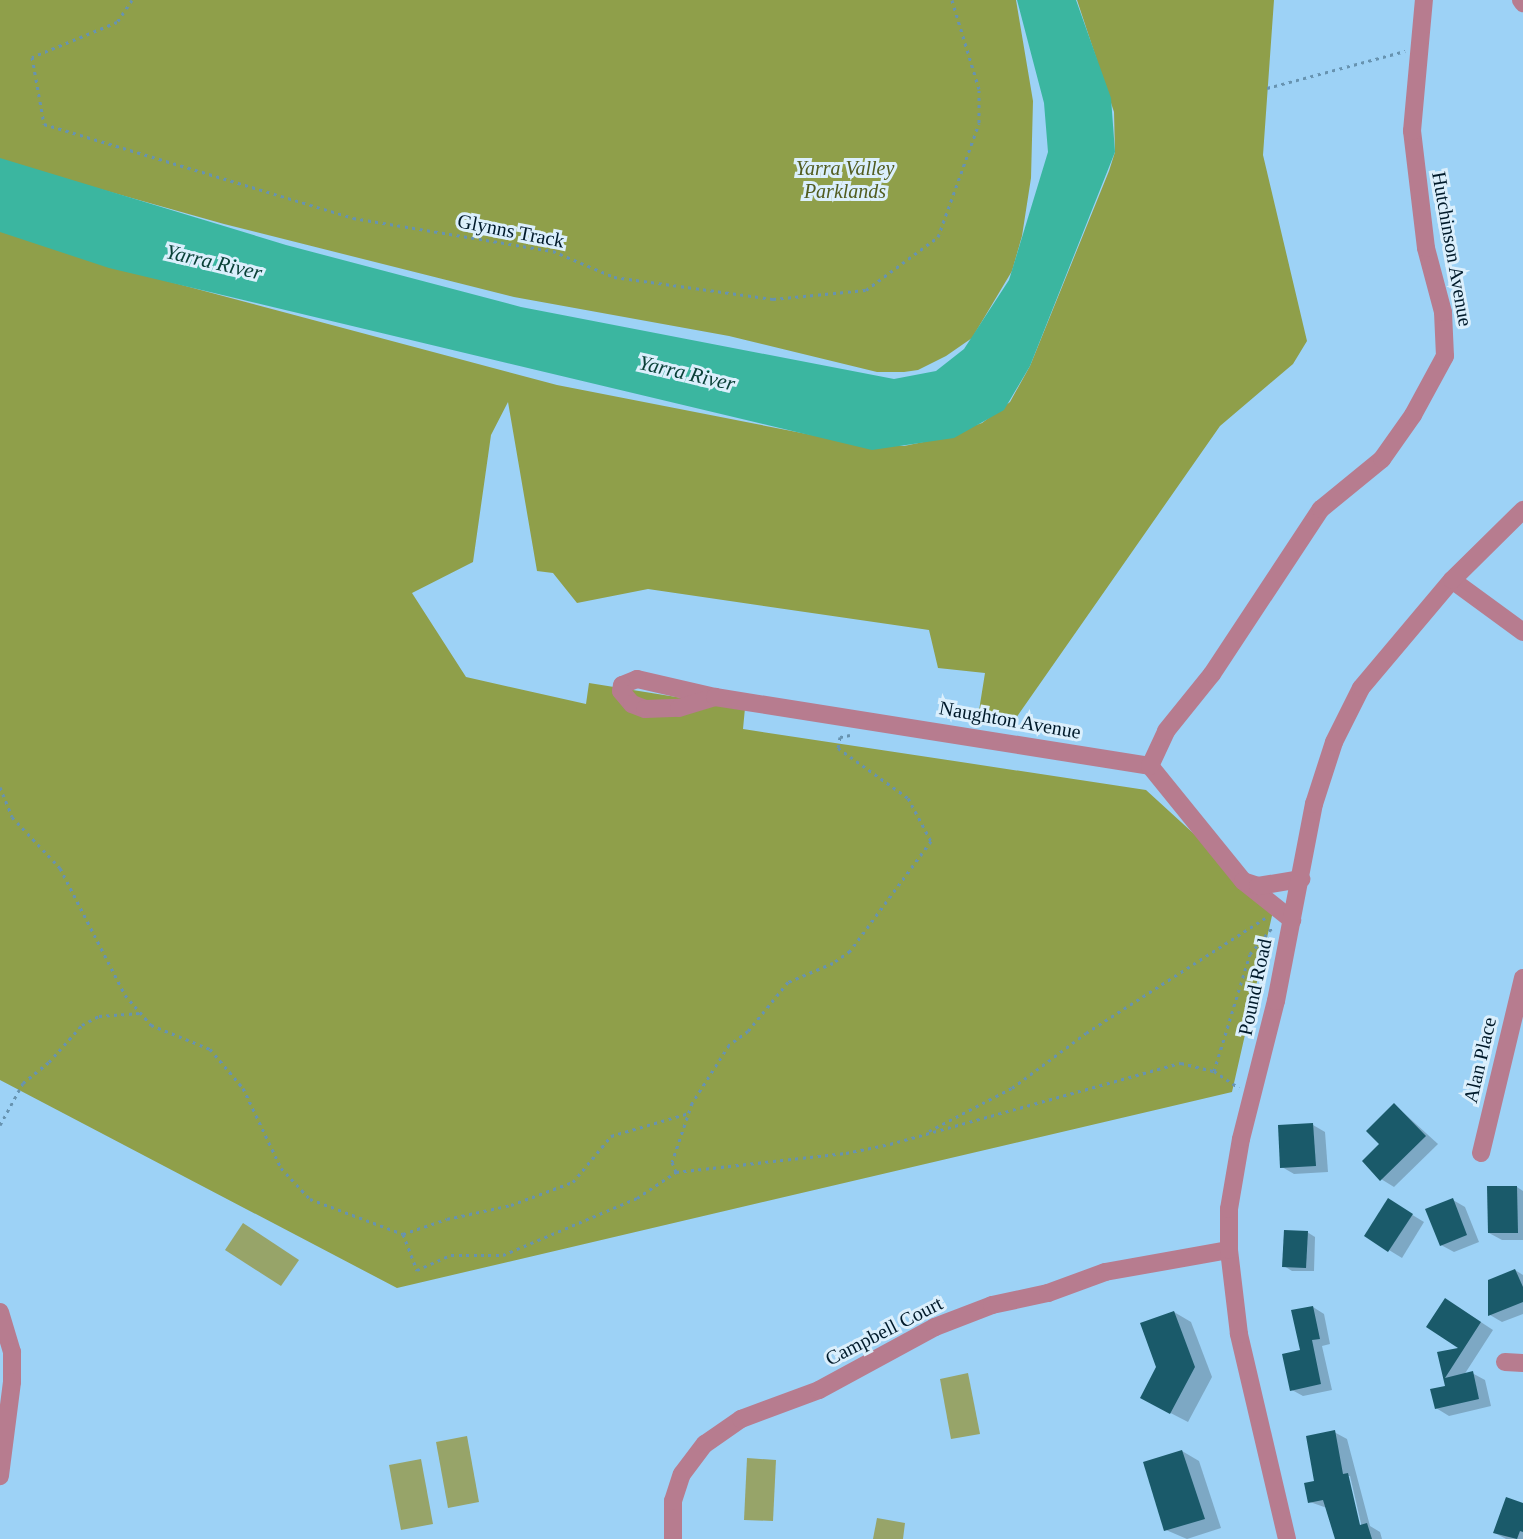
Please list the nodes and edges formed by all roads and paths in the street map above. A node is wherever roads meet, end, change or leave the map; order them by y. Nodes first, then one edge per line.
1 (132, 0) edge
2 (952, 0) edge
3 (1424, 0) edge
4 (1422, 31) junction
5 (1267, 88) dead end
6 (1523, 510) edge
7 (1452, 580) junction
8 (1523, 632) edge
9 (715, 697) dead end
10 (855, 734) dead end
11 (1150, 766) junction
12 (0, 787) edge
13 (1301, 879) junction
14 (1243, 881) junction
15 (1284, 915) junction
16 (1523, 979) edge
17 (141, 1013) junction
18 (1214, 1071) junction
19 (1251, 1102) junction
20 (689, 1113) junction
21 (0, 1125) edge
22 (922, 1134) junction
23 (1481, 1153) dead end
24 (676, 1172) junction
25 (403, 1234) junction
26 (1229, 1250) junction
27 (0, 1312) edge
28 (0, 1476) edge
29 (673, 1539) edge
30 (1287, 1539) edge

1 - 2 path, Glynns Track
3 - 4 street, Hutchinson Avenue
4 - 5 path
4 - 11 street, Hutchinson Avenue
6 - 7 street, Pound Road
7 - 8 street
7 - 13 street, Pound Road
9 - 11 street, Naughton Avenue
10 - 20 path
11 - 14 street
12 - 17 path
13 - 14 street
13 - 15 street, Pound Road
14 - 15 street
15 - 18 path
15 - 19 street, Pound Road
15 - 22 path
16 - 23 street, Alan Place
17 - 21 path
17 - 25 path
18 - 19 path
18 - 22 path
19 - 26 street, Pound Road
20 - 24 path
20 - 25 path
22 - 24 path
24 - 25 path
26 - 29 street, Campbell Court
26 - 30 street, Pound Road
27 - 28 street

